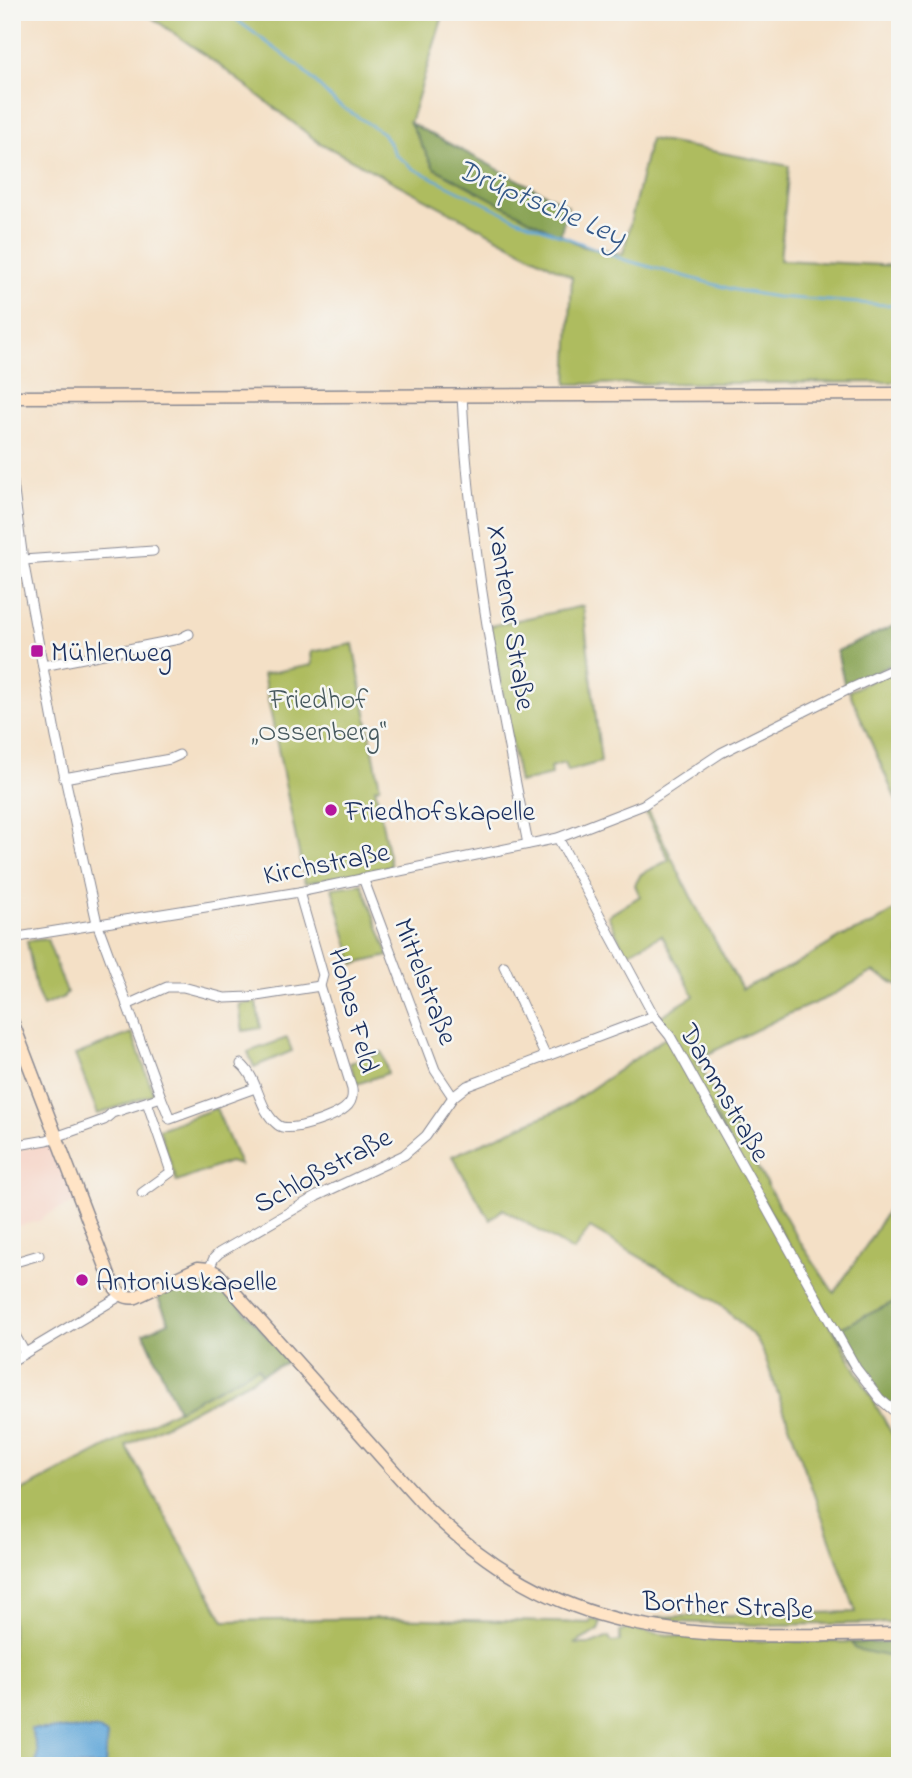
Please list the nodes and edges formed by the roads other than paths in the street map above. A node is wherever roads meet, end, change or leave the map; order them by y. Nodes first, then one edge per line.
1 (900, 394) edge
2 (462, 395) junction
3 (12, 397) edge
4 (12, 476) edge
5 (153, 551) dead end
6 (23, 560) junction
7 (188, 634) dead end
8 (43, 666) junction
9 (900, 666) edge
10 (179, 755) dead end
11 (64, 778) junction
12 (558, 838) junction
13 (528, 844) junction
14 (363, 878) junction
15 (299, 891) junction
16 (97, 923) junction
17 (12, 938) edge
18 (504, 966) dead end
19 (320, 986) junction
20 (127, 1005) junction
21 (654, 1016) junction
22 (12, 1021) edge
23 (545, 1055) junction
24 (241, 1064) dead end
25 (255, 1088) junction
26 (161, 1097) junction
27 (453, 1097) junction
28 (146, 1102) junction
29 (55, 1137) junction
30 (12, 1146) edge
31 (142, 1193) dead end
32 (39, 1255) dead end
33 (12, 1262) edge
34 (209, 1269) junction
35 (122, 1296) junction
36 (12, 1330) edge
37 (25, 1353) junction
38 (12, 1361) edge
39 (900, 1416) edge
40 (900, 1634) edge

1 - 2 street
2 - 3 street
2 - 13 street, Xantener Straße
4 - 6 street
5 - 6 street
6 - 8 street
7 - 8 street
8 - 11 street
9 - 12 street, Kirchstraße
10 - 11 street
11 - 16 street
12 - 13 street, Kirchstraße
12 - 21 street, Dammstraße
13 - 14 street, Kirchstraße
14 - 15 street, Kirchstraße
14 - 27 street, Mittelstraße
15 - 16 street, Kirchstraße
15 - 19 street, Hohes Feld
16 - 17 street, Kirchstraße
16 - 20 street
18 - 23 street
19 - 20 street
19 - 25 street, Hohes Feld
20 - 26 street
21 - 23 street, Schloßstraße
21 - 39 street, Dammstraße
22 - 29 street
23 - 27 street, Schloßstraße
24 - 25 street, Hohes Feld
25 - 26 street
26 - 28 street
27 - 34 street, Schloßstraße
28 - 29 street
28 - 31 street
29 - 30 street
29 - 35 street
32 - 33 street
34 - 35 street, Schloßstraße
34 - 40 street, Borther Straße
35 - 37 street, Schloßstraße
36 - 37 street
37 - 38 street, Schloßstraße

